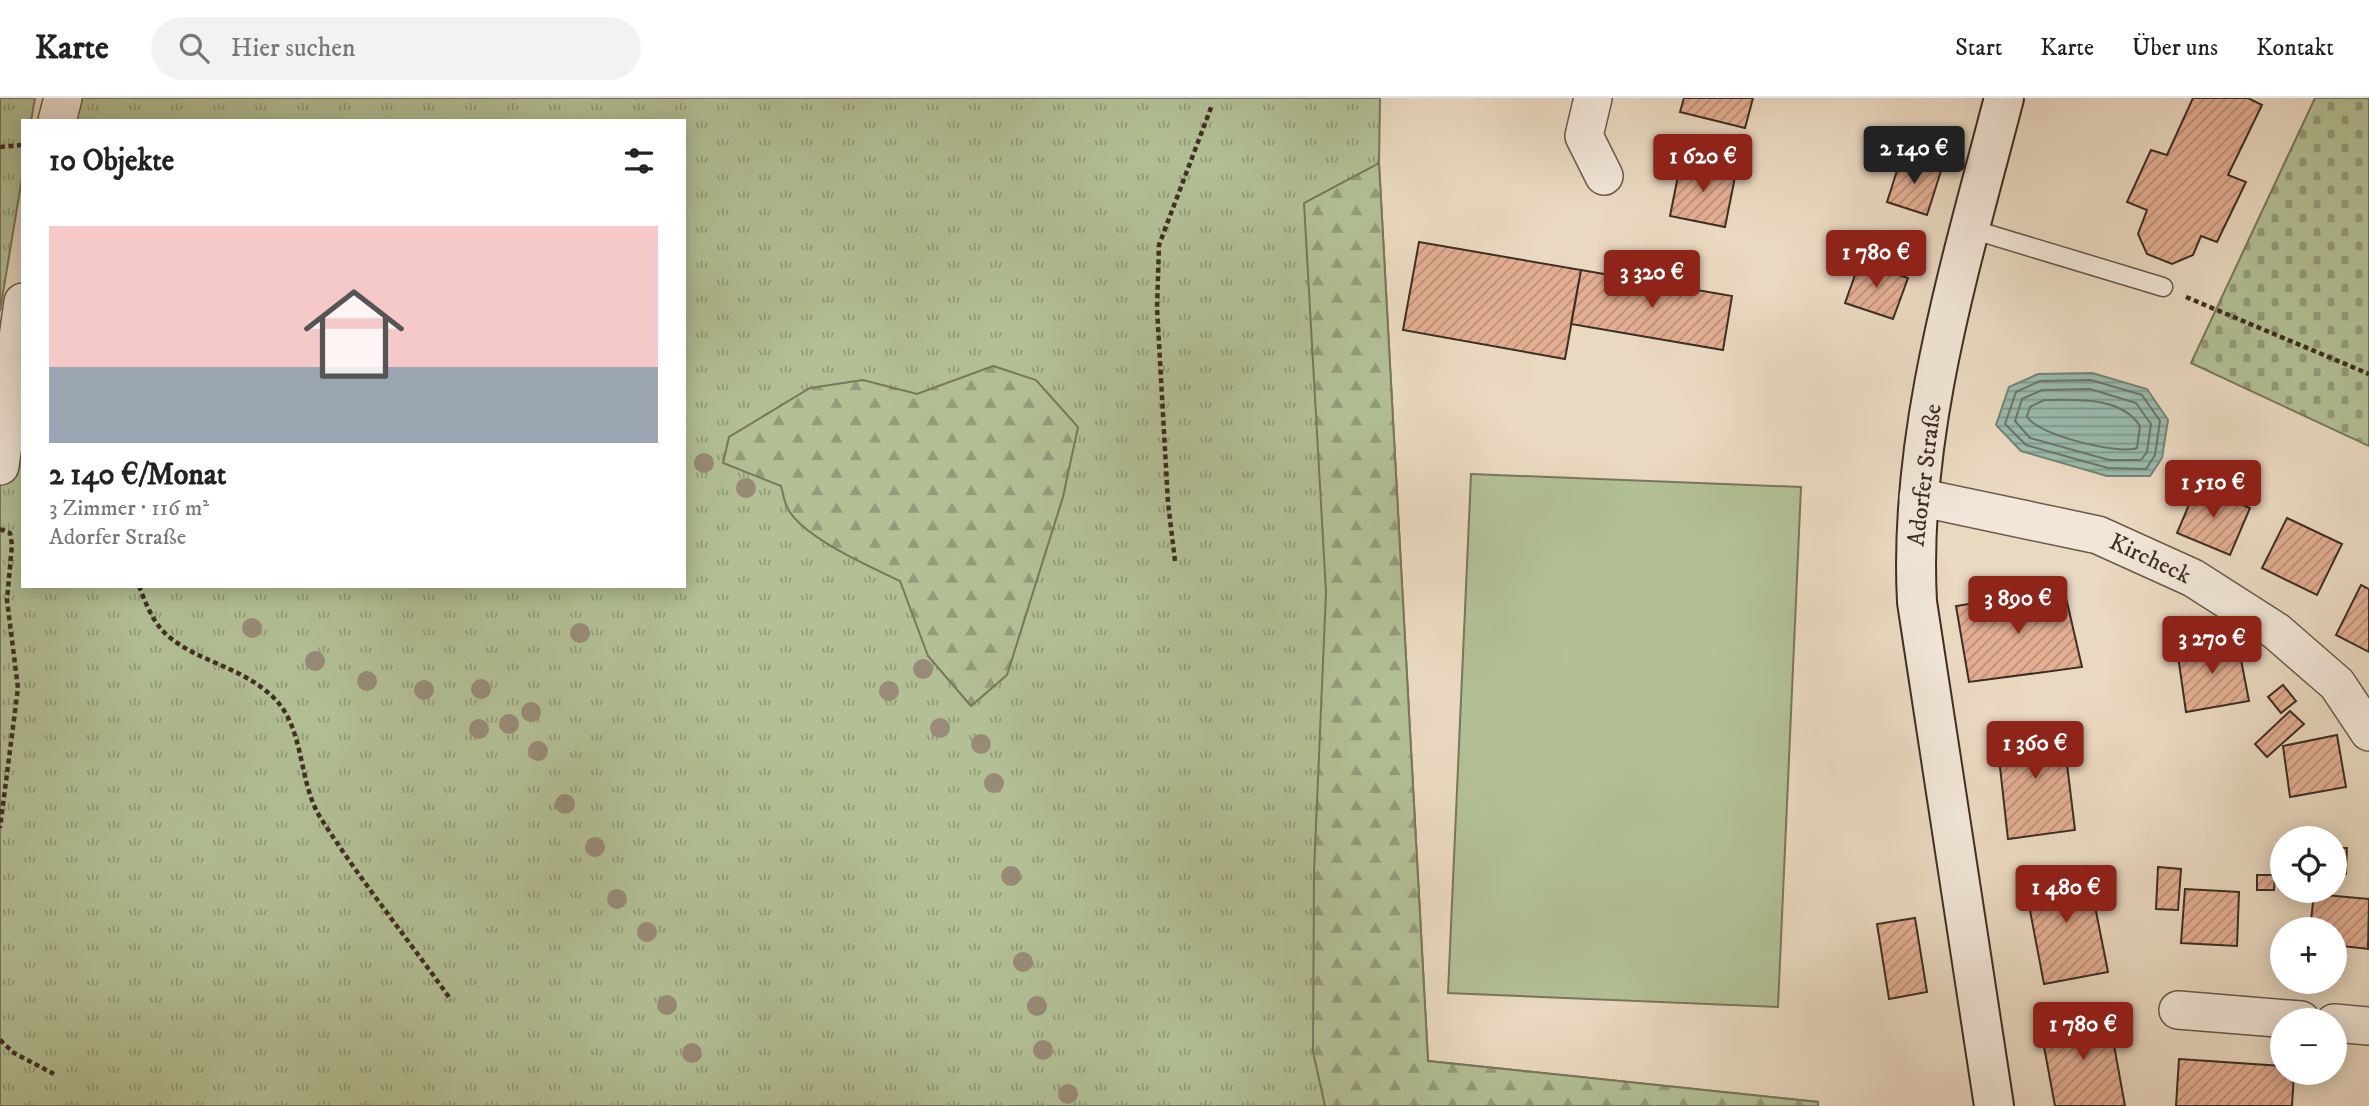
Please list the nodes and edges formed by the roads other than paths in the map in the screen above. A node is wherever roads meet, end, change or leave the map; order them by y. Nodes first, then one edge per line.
1 (63, 98) edge
2 (1592, 98) edge
3 (2004, 98) edge
4 (58, 119) edge
5 (1604, 176) dead end
6 (1970, 229) junction
7 (2163, 287) road end
8 (21, 316) edge
9 (0, 466) edge
10 (1918, 497) junction
11 (2369, 732) edge
12 (2178, 1010) dead end
13 (2270, 1017) edge
14 (2347, 1024) edge
15 (2369, 1026) edge
16 (1993, 1106) edge

1 - 4 street
2 - 5 street
3 - 6 street, Adorfer Straße
6 - 7 lane
6 - 10 street, Adorfer Straße
8 - 9 street
10 - 11 street, Kircheck
10 - 16 street, Adorfer Straße
12 - 13 street
14 - 15 street

